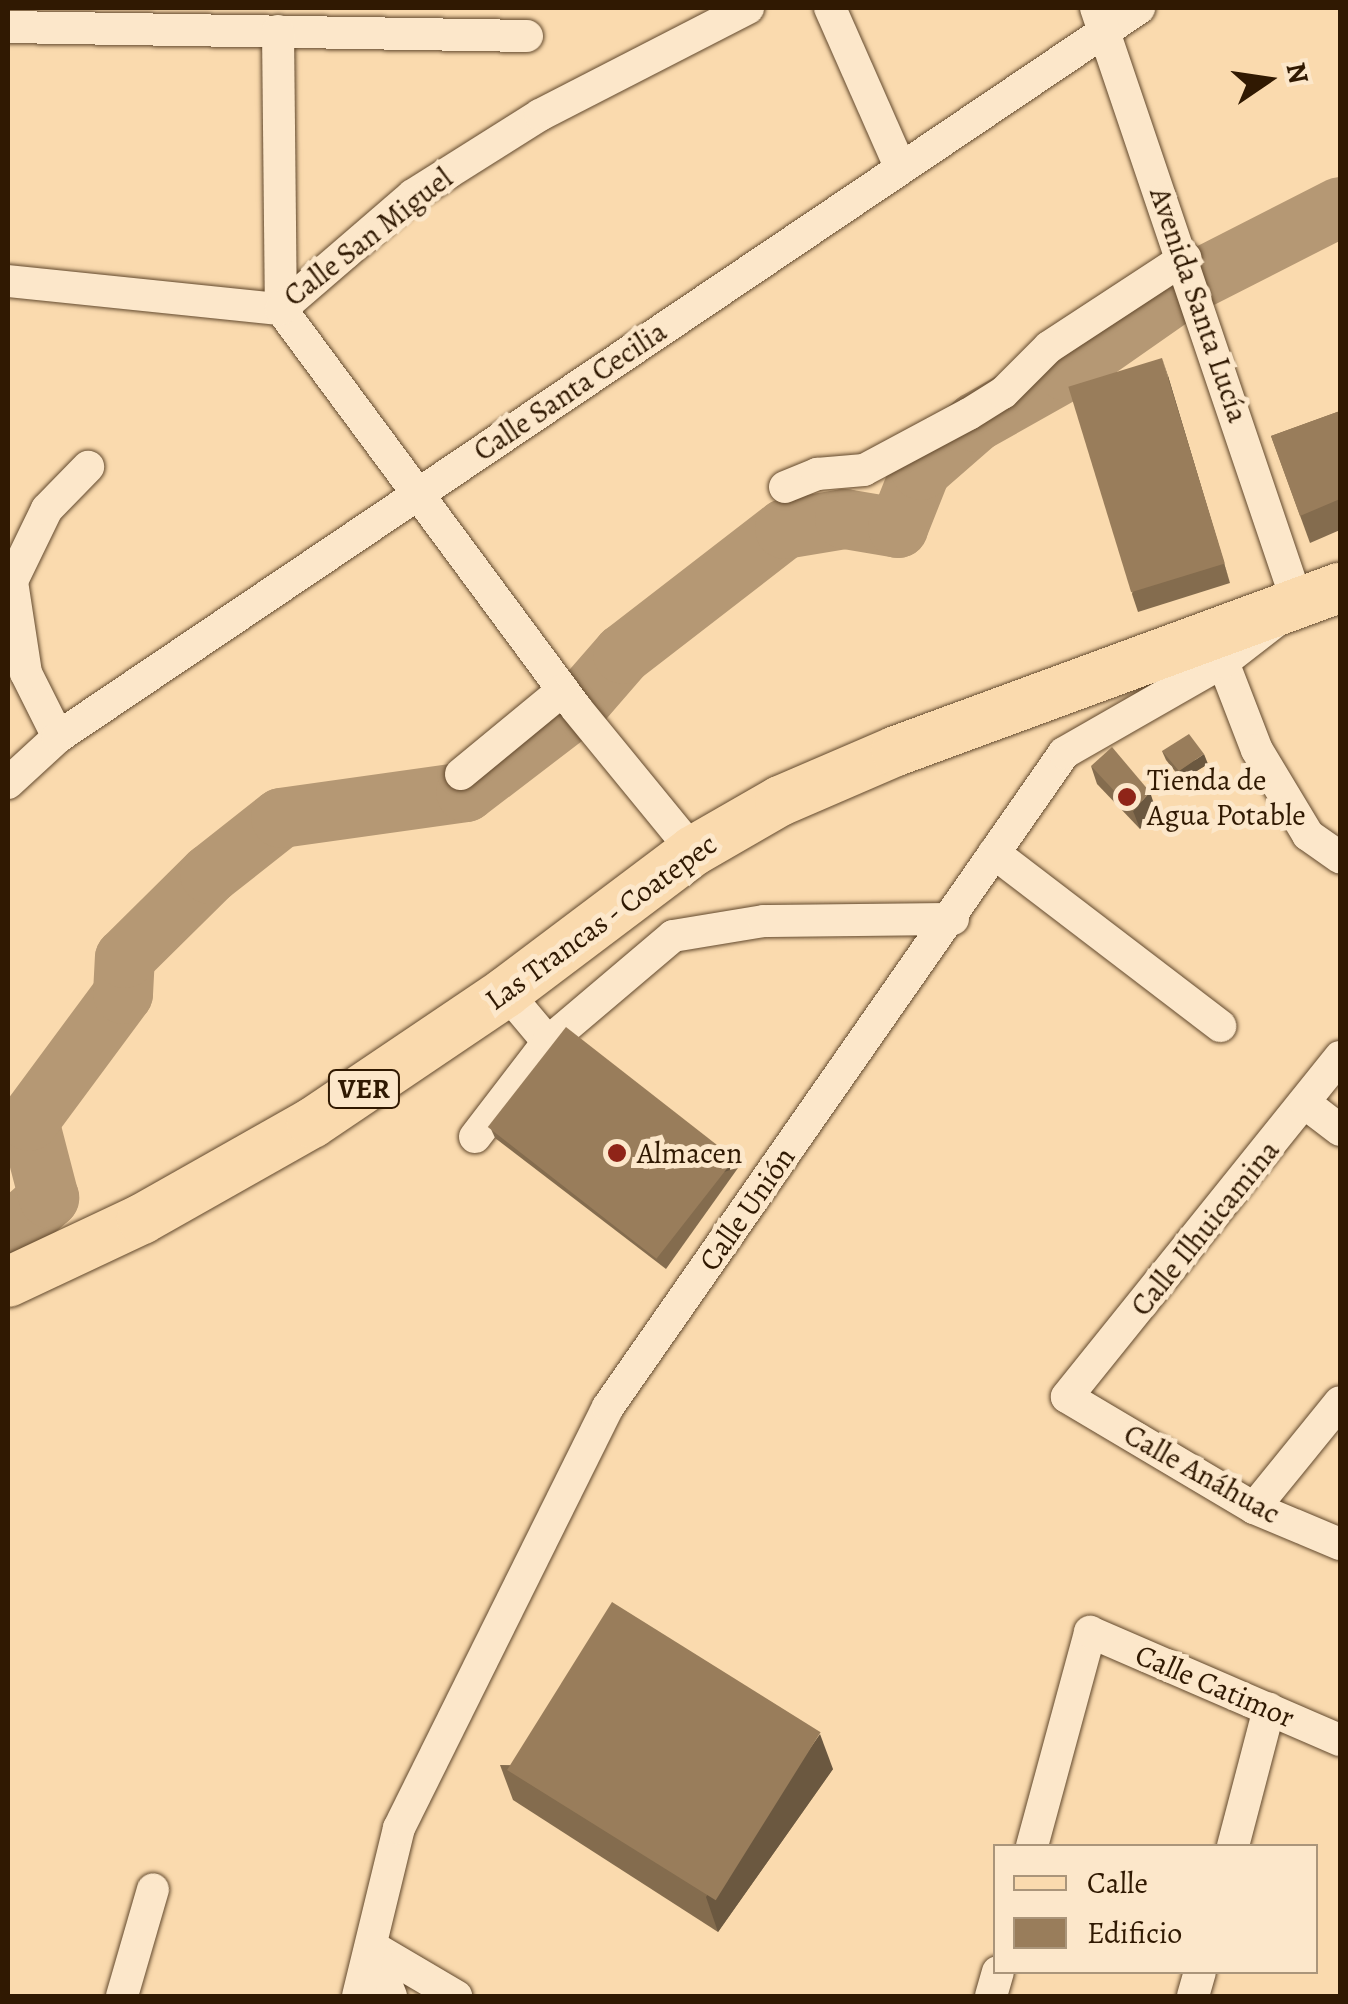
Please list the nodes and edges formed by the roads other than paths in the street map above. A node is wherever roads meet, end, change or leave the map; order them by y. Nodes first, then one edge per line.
1 (748, 8) edge
2 (830, 8) edge
3 (1139, 8) edge
4 (1099, 19) edge
5 (8, 27) edge
6 (278, 31) junction
7 (527, 36) dead end
8 (900, 166) junction
9 (1185, 258) junction
10 (8, 281) edge
11 (282, 309) junction
12 (88, 467) dead end
13 (785, 487) dead end
14 (419, 494) junction
15 (1319, 596) edge
16 (1223, 662) junction
17 (563, 690) junction
18 (58, 738) junction
19 (461, 774) dead end
20 (8, 783) edge
21 (1340, 824) edge
22 (1308, 836) junction
23 (693, 851) junction
24 (994, 853) junction
25 (1340, 857) edge
26 (953, 918) junction
27 (506, 992) junction
28 (1220, 1026) dead end
29 (548, 1042) junction
30 (1340, 1056) edge
31 (1306, 1104) junction
32 (1340, 1130) edge
33 (475, 1137) dead end
34 (8, 1282) edge
35 (1067, 1397) joint
36 (1340, 1402) edge
37 (1254, 1508) junction
38 (1340, 1544) edge
39 (1269, 1708) junction
40 (1340, 1740) edge
41 (1033, 1844) edge
42 (1233, 1844) edge
43 (153, 1889) dead end
44 (371, 1946) junction
45 (122, 1996) edge
46 (358, 1996) edge
47 (392, 1996) edge
48 (456, 1996) edge

1 - 11 street, Calle San Miguel
2 - 8 street
3 - 4 street, Calle Santa Cecilia
4 - 8 street, Calle Santa Cecilia
4 - 9 street, Avenida Santa Lucía
5 - 6 street
6 - 7 street
6 - 11 street
8 - 14 street, Calle Santa Cecilia
9 - 13 street
9 - 15 street, Avenida Santa Lucía
10 - 11 street, Calle San Miguel
11 - 14 street
12 - 18 street
14 - 17 street
14 - 18 street, Calle Santa Cecilia
15 - 16 street, Calle Unión
15 - 23 main road, Las Trancas - Coatepec / VER
16 - 22 street
16 - 24 street, Calle Unión
17 - 19 street
17 - 23 street
18 - 20 street, Calle Santa Cecilia
21 - 22 street
22 - 25 street
23 - 27 main road, Las Trancas - Coatepec / VER
24 - 26 street, Calle Unión
24 - 28 street
26 - 29 street
26 - 44 street, Calle Unión
27 - 29 street
27 - 34 main road, Las Trancas - Coatepec / VER
29 - 33 street
30 - 31 street, Calle Ilhuicamina
31 - 32 street
31 - 35 street, Calle Ilhuicamina
35 - 37 street, Calle Anáhuac
36 - 37 street
37 - 38 street, Calle Anáhuac
39 - 40 street, Calle Catimor
39 - 41 street, Calle Catimor
39 - 42 street
43 - 45 street
44 - 46 street, Calle Unión
44 - 47 street
44 - 48 street

